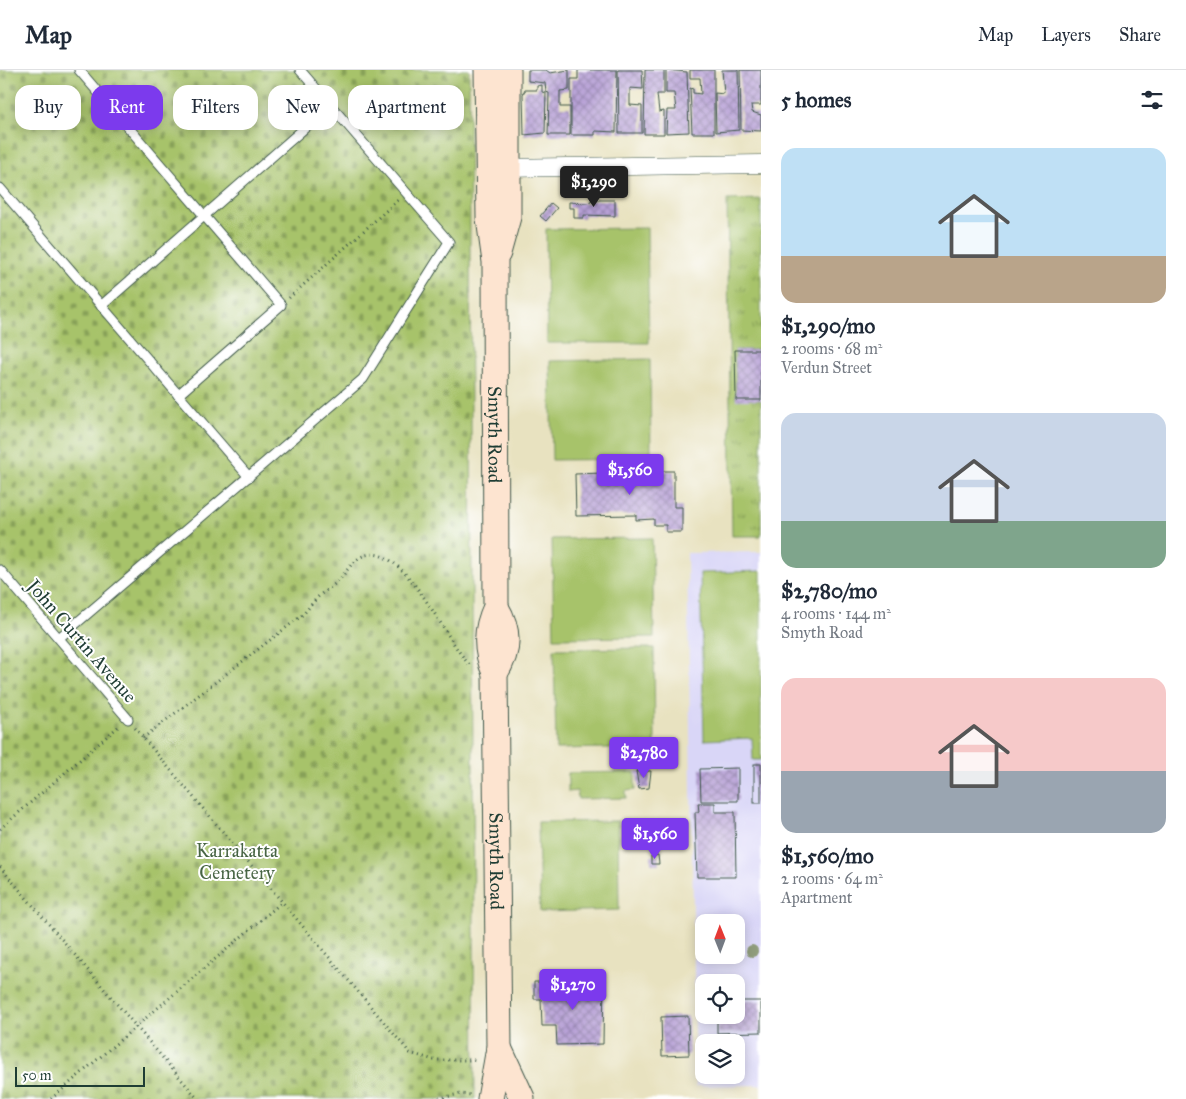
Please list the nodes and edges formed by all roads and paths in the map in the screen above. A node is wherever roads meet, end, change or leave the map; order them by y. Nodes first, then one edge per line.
1 (79, 70) edge
2 (300, 70) edge
3 (487, 70) edge
4 (508, 70) edge
5 (313, 85) edge
6 (338, 113) edge
7 (302, 130) edge
8 (761, 164) edge
9 (498, 168) junction
10 (0, 188) edge
11 (406, 192) junction
12 (204, 215) junction
13 (281, 305) junction
14 (101, 306) junction
15 (178, 395) junction
16 (248, 477) junction
17 (0, 570) edge
18 (59, 638) junction
19 (495, 675) junction
20 (128, 719) junction
21 (144, 738) junction
22 (0, 829) edge
23 (0, 867) edge
24 (282, 902) junction
25 (135, 1026) junction
26 (480, 1068) dead end
27 (505, 1097) edge
28 (51, 1099) edge
29 (198, 1099) edge
30 (434, 1099) edge

1 - 12 lane
2 - 5 lane
3 - 9 main road, Smyth Road
4 - 9 main road, Smyth Road
6 - 11 lane
7 - 12 lane
8 - 9 street
9 - 19 main road, Smyth Road
10 - 14 lane
11 - 13 path
11 - 16 lane
12 - 13 lane
12 - 14 lane
13 - 15 lane
14 - 15 lane
15 - 16 lane
16 - 18 lane
17 - 18 lane, John Curtin Avenue
18 - 20 lane, John Curtin Avenue
19 - 21 path
19 - 27 main road, Smyth Road
20 - 21 path
20 - 22 path, John Curtin Avenue
21 - 24 path
23 - 25 path
24 - 25 path
24 - 26 path
25 - 28 path
25 - 29 path
27 - 30 path

